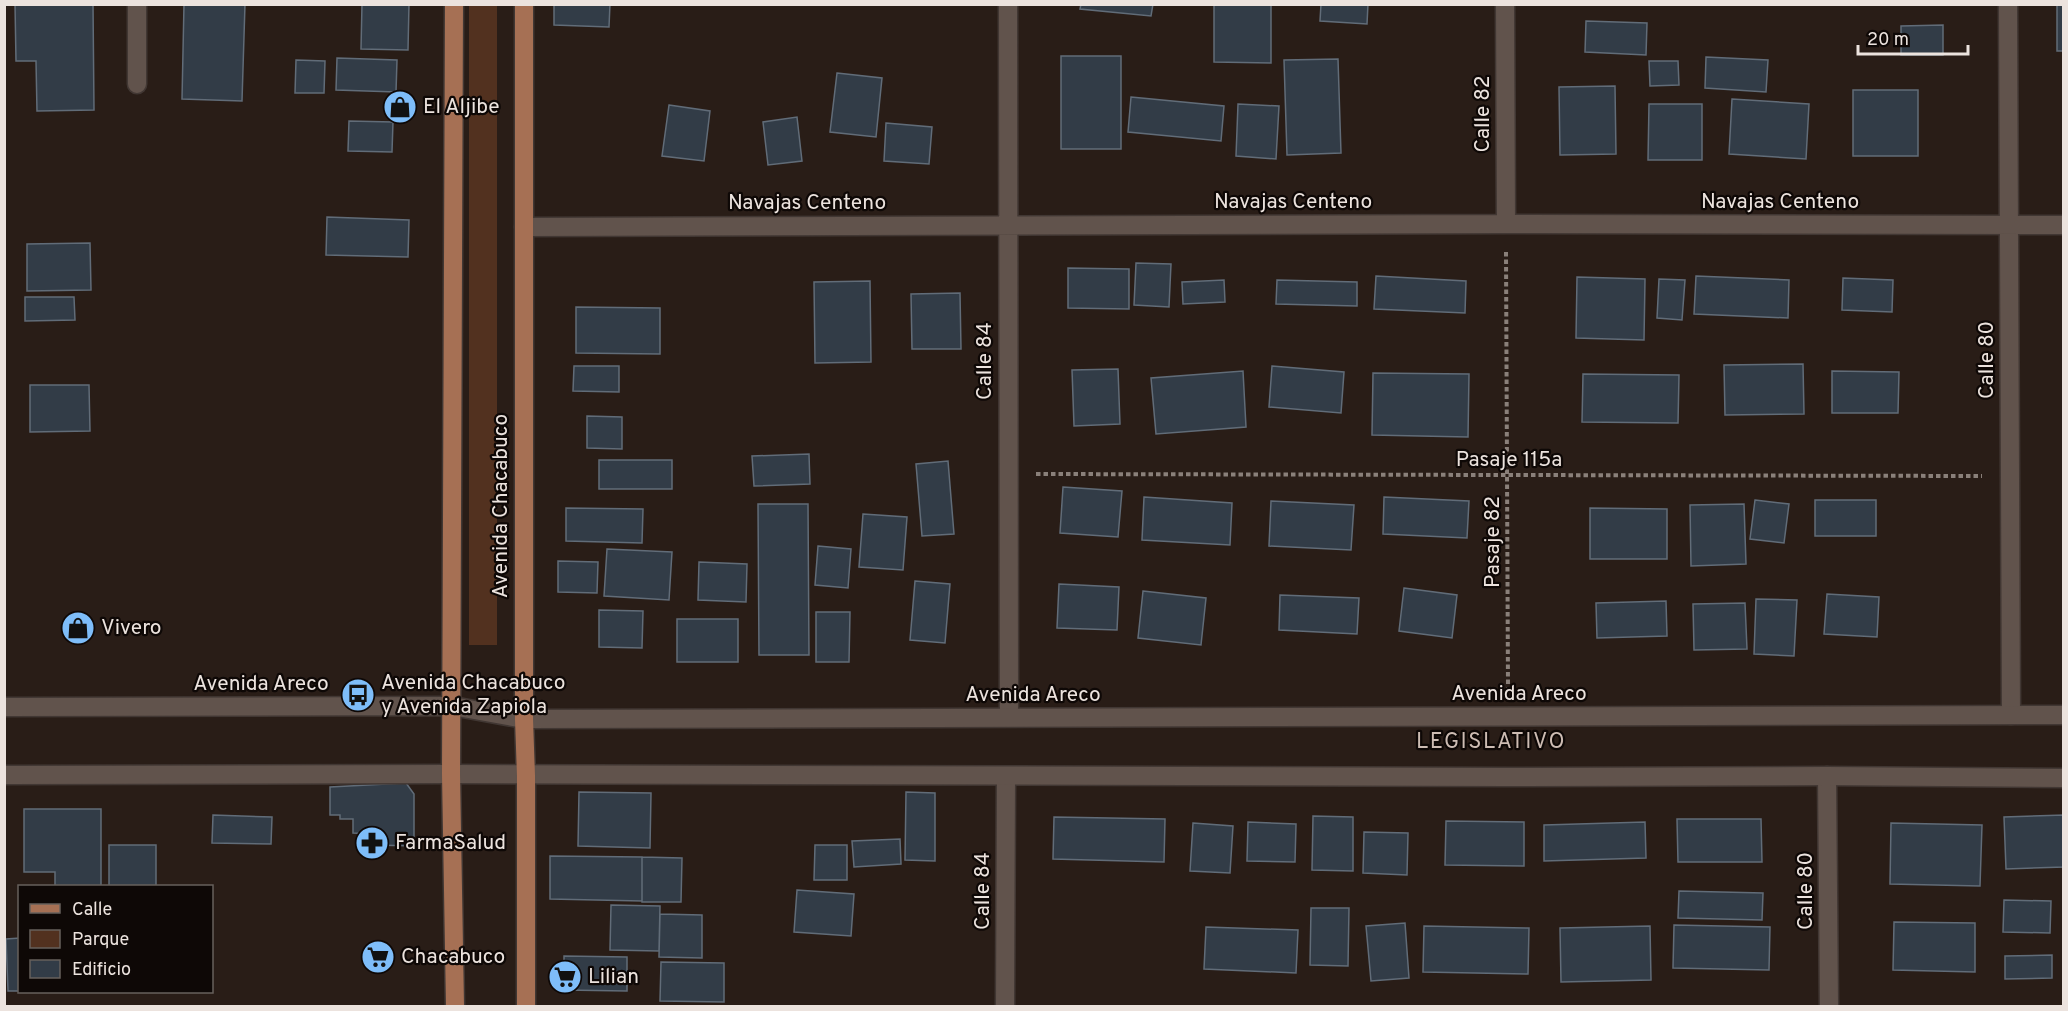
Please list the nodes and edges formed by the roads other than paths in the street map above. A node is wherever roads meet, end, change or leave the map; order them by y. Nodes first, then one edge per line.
1 (137, 4) edge
2 (454, 4) edge
3 (524, 4) edge
4 (1008, 4) edge
5 (1505, 4) edge
6 (2008, 4) edge
7 (137, 84) dead end
8 (1506, 224) junction
9 (1007, 225) junction
10 (2064, 225) edge
11 (2009, 226) junction
12 (524, 227) junction
13 (452, 706) junction
14 (4, 707) edge
15 (2011, 715) junction
16 (2064, 715) edge
17 (1009, 717) junction
18 (524, 719) junction
19 (451, 774) junction
20 (4, 775) edge
21 (526, 776) junction
22 (1827, 776) junction
23 (1006, 777) junction
24 (2064, 778) edge
25 (455, 1006) edge
26 (526, 1006) edge
27 (1005, 1006) edge
28 (1829, 1006) edge

1 - 7 main road
2 - 13 main road
3 - 12 main road, Avenida Chacabuco
4 - 9 main road, Calle 84
5 - 8 main road, Calle 82
6 - 11 main road, Calle 80
8 - 9 main road, Navajas Centeno
8 - 11 main road, Navajas Centeno
9 - 12 main road, Navajas Centeno
9 - 17 main road, Calle 84
10 - 11 main road, Navajas Centeno
11 - 15 main road, Calle 80
12 - 18 main road, Avenida Chacabuco
13 - 14 main road, Avenida Areco
13 - 18 main road, Avenida Areco
13 - 19 main road
15 - 16 main road, Avenida Areco
15 - 17 main road, Avenida Areco
17 - 18 main road, Avenida Areco
18 - 21 main road, Avenida Chacabuco
19 - 20 main road
19 - 21 main road
19 - 25 main road
21 - 23 main road
21 - 26 main road, Avenida Chacabuco
22 - 23 main road
22 - 24 main road
22 - 28 main road, Calle 80
23 - 27 main road, Calle 84

